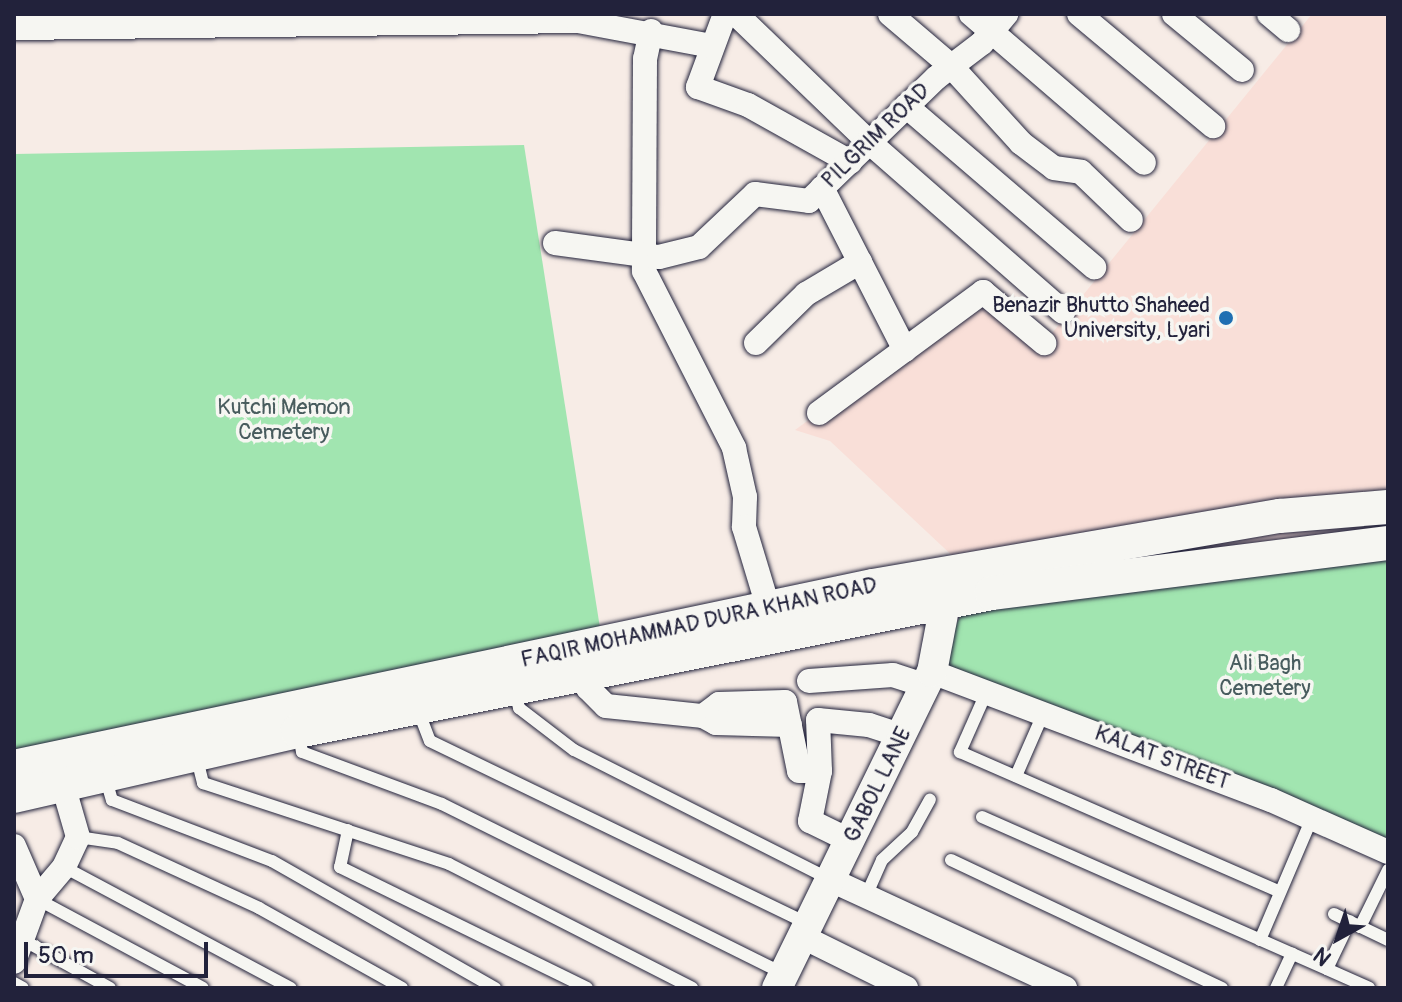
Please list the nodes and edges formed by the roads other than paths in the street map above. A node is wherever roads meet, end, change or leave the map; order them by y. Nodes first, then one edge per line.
1 (725, 14) edge
2 (736, 14) edge
3 (890, 14) edge
4 (971, 14) edge
5 (1079, 14) edge
6 (1174, 14) edge
7 (1269, 14) edge
8 (487, 19) edge
9 (206, 21) edge
10 (998, 23) edge
11 (14, 28) edge
12 (1288, 30) dead end
13 (651, 31) junction
14 (712, 46) junction
15 (951, 66) junction
16 (1242, 70) dead end
17 (906, 106) junction
18 (1213, 126) dead end
19 (869, 142) junction
20 (850, 162) junction
21 (1144, 163) dead end
22 (822, 188) junction
23 (1131, 220) dead end
24 (555, 243) dead end
25 (642, 256) junction
26 (860, 262) junction
27 (1094, 267) dead end
28 (1063, 312) dead end
29 (756, 343) dead end
30 (1044, 343) dead end
31 (905, 350) junction
32 (819, 413) dead end
33 (1388, 507) edge
34 (1223, 525) junction
35 (1388, 543) edge
36 (1229, 563) junction
37 (950, 587) junction
38 (773, 622) junction
39 (579, 662) junction
40 (929, 679) junction
41 (809, 681) dead end
42 (514, 689) junction
43 (987, 691) junction
44 (418, 710) junction
45 (1044, 712) junction
46 (298, 731) junction
47 (902, 736) junction
48 (196, 753) junction
49 (14, 767) edge
50 (820, 771) junction
51 (105, 776) junction
52 (1016, 776) junction
53 (63, 785) junction
54 (14, 796) edge
55 (930, 800) dead end
56 (982, 817) dead end
57 (1312, 818) junction
58 (348, 830) junction
59 (78, 837) junction
60 (851, 841) junction
61 (14, 846) edge
62 (1388, 852) edge
63 (951, 860) dead end
64 (64, 867) junction
65 (1388, 870) edge
66 (831, 880) junction
67 (26, 891) edge
68 (1280, 892) junction
69 (866, 896) junction
70 (1334, 914) dead end
71 (1355, 924) junction
72 (806, 931) junction
73 (1260, 940) junction
74 (1388, 940) edge
75 (20, 952) edge
76 (1292, 954) junction
77 (1327, 969) junction
78 (781, 981) edge
79 (14, 983) edge
80 (23, 988) edge
81 (110, 988) edge
82 (203, 988) edge
83 (291, 988) edge
84 (402, 988) edge
85 (495, 988) edge
86 (587, 988) edge
87 (692, 988) edge
88 (906, 988) edge
89 (1065, 988) edge
90 (1222, 988) edge
91 (1276, 988) edge
92 (1369, 988) edge

1 - 14 street
2 - 19 street
3 - 15 street
4 - 10 street
5 - 18 street
6 - 16 street
7 - 12 street
8 - 9 street
8 - 13 street
9 - 11 street
10 - 15 street, PILGRIM ROAD
10 - 21 street
13 - 14 street
13 - 25 street
14 - 20 street
15 - 17 street, PILGRIM ROAD
15 - 23 street
17 - 19 street, PILGRIM ROAD
17 - 27 street
19 - 20 street, PILGRIM ROAD
19 - 28 street
20 - 22 street, PILGRIM ROAD
22 - 25 street, PILGRIM ROAD
22 - 26 street
24 - 25 street, PILGRIM ROAD
25 - 38 street
26 - 29 street
26 - 31 street
30 - 31 street
31 - 32 street
33 - 34 main road, FAQIR MOHAMMAD DURA KHAN ROAD
34 - 36 main road
34 - 37 main road, FAQIR MOHAMMAD DURA KHAN ROAD
35 - 36 main road, FAQIR MOHAMMAD DURA KHAN ROAD
36 - 37 main road, FAQIR MOHAMMAD DURA KHAN ROAD
37 - 38 main road, FAQIR MOHAMMAD DURA KHAN ROAD
37 - 40 street, GABOL LANE
38 - 39 main road, FAQIR MOHAMMAD DURA KHAN ROAD
39 - 42 main road, FAQIR MOHAMMAD DURA KHAN ROAD
39 - 49 main road, FAQIR MOHAMMAD DURA KHAN ROAD
39 - 50 street
40 - 41 street, KALAT STREET
40 - 43 street, KALAT STREET
40 - 47 street, GABOL LANE
42 - 44 main road, FAQIR MOHAMMAD DURA KHAN ROAD
42 - 66 lane
43 - 45 street, KALAT STREET
43 - 52 lane
44 - 46 main road, FAQIR MOHAMMAD DURA KHAN ROAD
44 - 72 lane
45 - 52 lane
45 - 57 street, KALAT STREET
46 - 48 main road, FAQIR MOHAMMAD DURA KHAN ROAD
46 - 78 lane
47 - 50 street
47 - 60 street, GABOL LANE
48 - 51 main road, FAQIR MOHAMMAD DURA KHAN ROAD
48 - 58 lane
50 - 60 street
51 - 53 main road, FAQIR MOHAMMAD DURA KHAN ROAD
51 - 85 lane
52 - 68 lane
53 - 54 main road, FAQIR MOHAMMAD DURA KHAN ROAD
53 - 59 street
55 - 69 lane
56 - 73 lane
57 - 62 street, KALAT STREET
57 - 68 lane
58 - 86 lane
58 - 87 lane
59 - 64 street
59 - 84 lane
60 - 66 street, GABOL LANE
61 - 67 street
63 - 90 lane
64 - 67 street
64 - 83 lane
65 - 71 lane
66 - 69 street
66 - 72 street, GABOL LANE
67 - 75 street
67 - 82 lane
68 - 73 lane
69 - 89 street
70 - 71 lane
71 - 74 lane
71 - 77 lane
72 - 78 street, GABOL LANE
72 - 88 street
73 - 76 lane
75 - 81 lane
76 - 77 lane
76 - 91 lane
77 - 92 lane
79 - 80 lane

